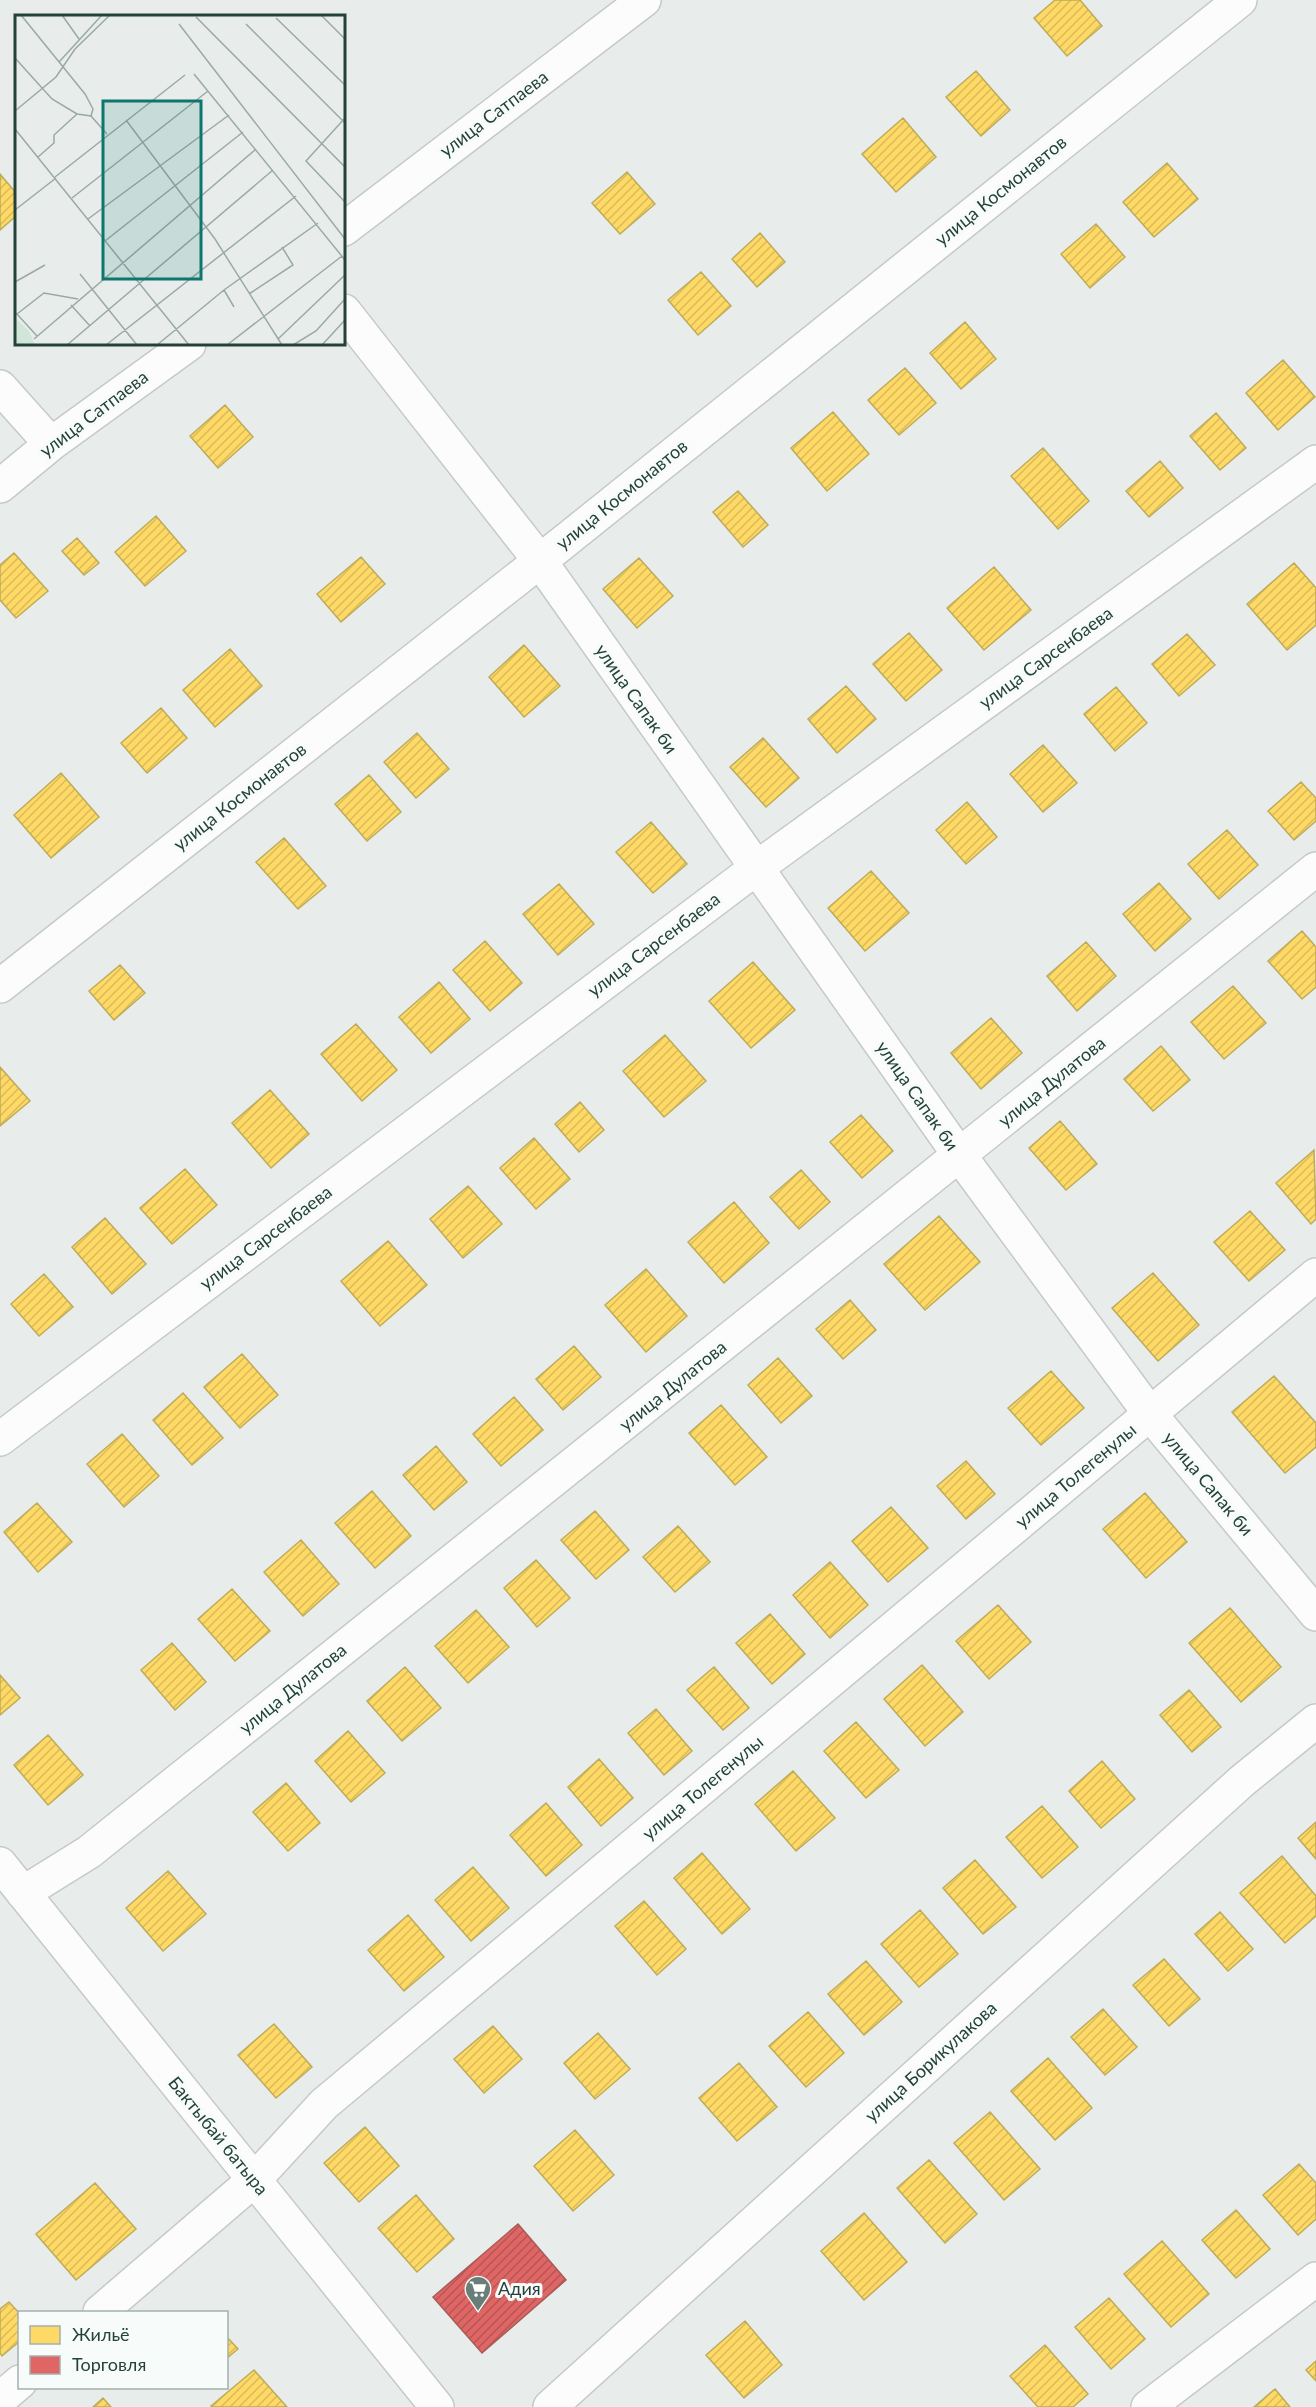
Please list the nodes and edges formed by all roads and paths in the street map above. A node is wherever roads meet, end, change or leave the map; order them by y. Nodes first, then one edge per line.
1 (644, 0) edge
2 (1240, 0) edge
3 (345, 228) edge
4 (345, 311) edge
5 (188, 345) edge
6 (0, 387) edge
7 (51, 444) junction
8 (1316, 462) edge
9 (0, 486) edge
10 (540, 561) junction
11 (755, 869) junction
12 (1316, 869) edge
13 (0, 986) edge
14 (960, 1156) junction
15 (1316, 1275) edge
16 (1150, 1414) junction
17 (0, 1438) edge
18 (1316, 1614) edge
19 (1316, 1721) edge
20 (0, 1864) edge
21 (23, 1893) junction
22 (254, 2180) junction
23 (1316, 2279) edge
24 (102, 2311) edge
25 (18, 2384) edge
26 (0, 2399) edge
27 (437, 2407) edge
28 (550, 2407) edge
29 (1148, 2407) edge

1 - 3 street, улица Сатпаева
2 - 10 street, улица Космонавтов
4 - 10 street, улица Сапак би
5 - 7 street, улица Сатпаева
6 - 7 street
7 - 9 street, улица Сатпаева
8 - 11 street, улица Сарсенбаева
10 - 11 street, улица Сапак би
10 - 13 street, улица Космонавтов
11 - 14 street, улица Сапак би
11 - 17 street, улица Сарсенбаева
12 - 14 street, улица Дулатова
14 - 16 street, улица Сапак би
14 - 21 street, улица Дулатова
15 - 16 street, улица Толегенулы
16 - 18 street, улица Сапак би
16 - 22 street, улица Толегенулы
19 - 28 street, улица Борикулакова
20 - 21 street, Бактыбай батыра
21 - 22 street, Бактыбай батыра
22 - 24 street, улица Толегенулы
22 - 27 street, Бактыбай батыра
23 - 29 street
25 - 26 street

